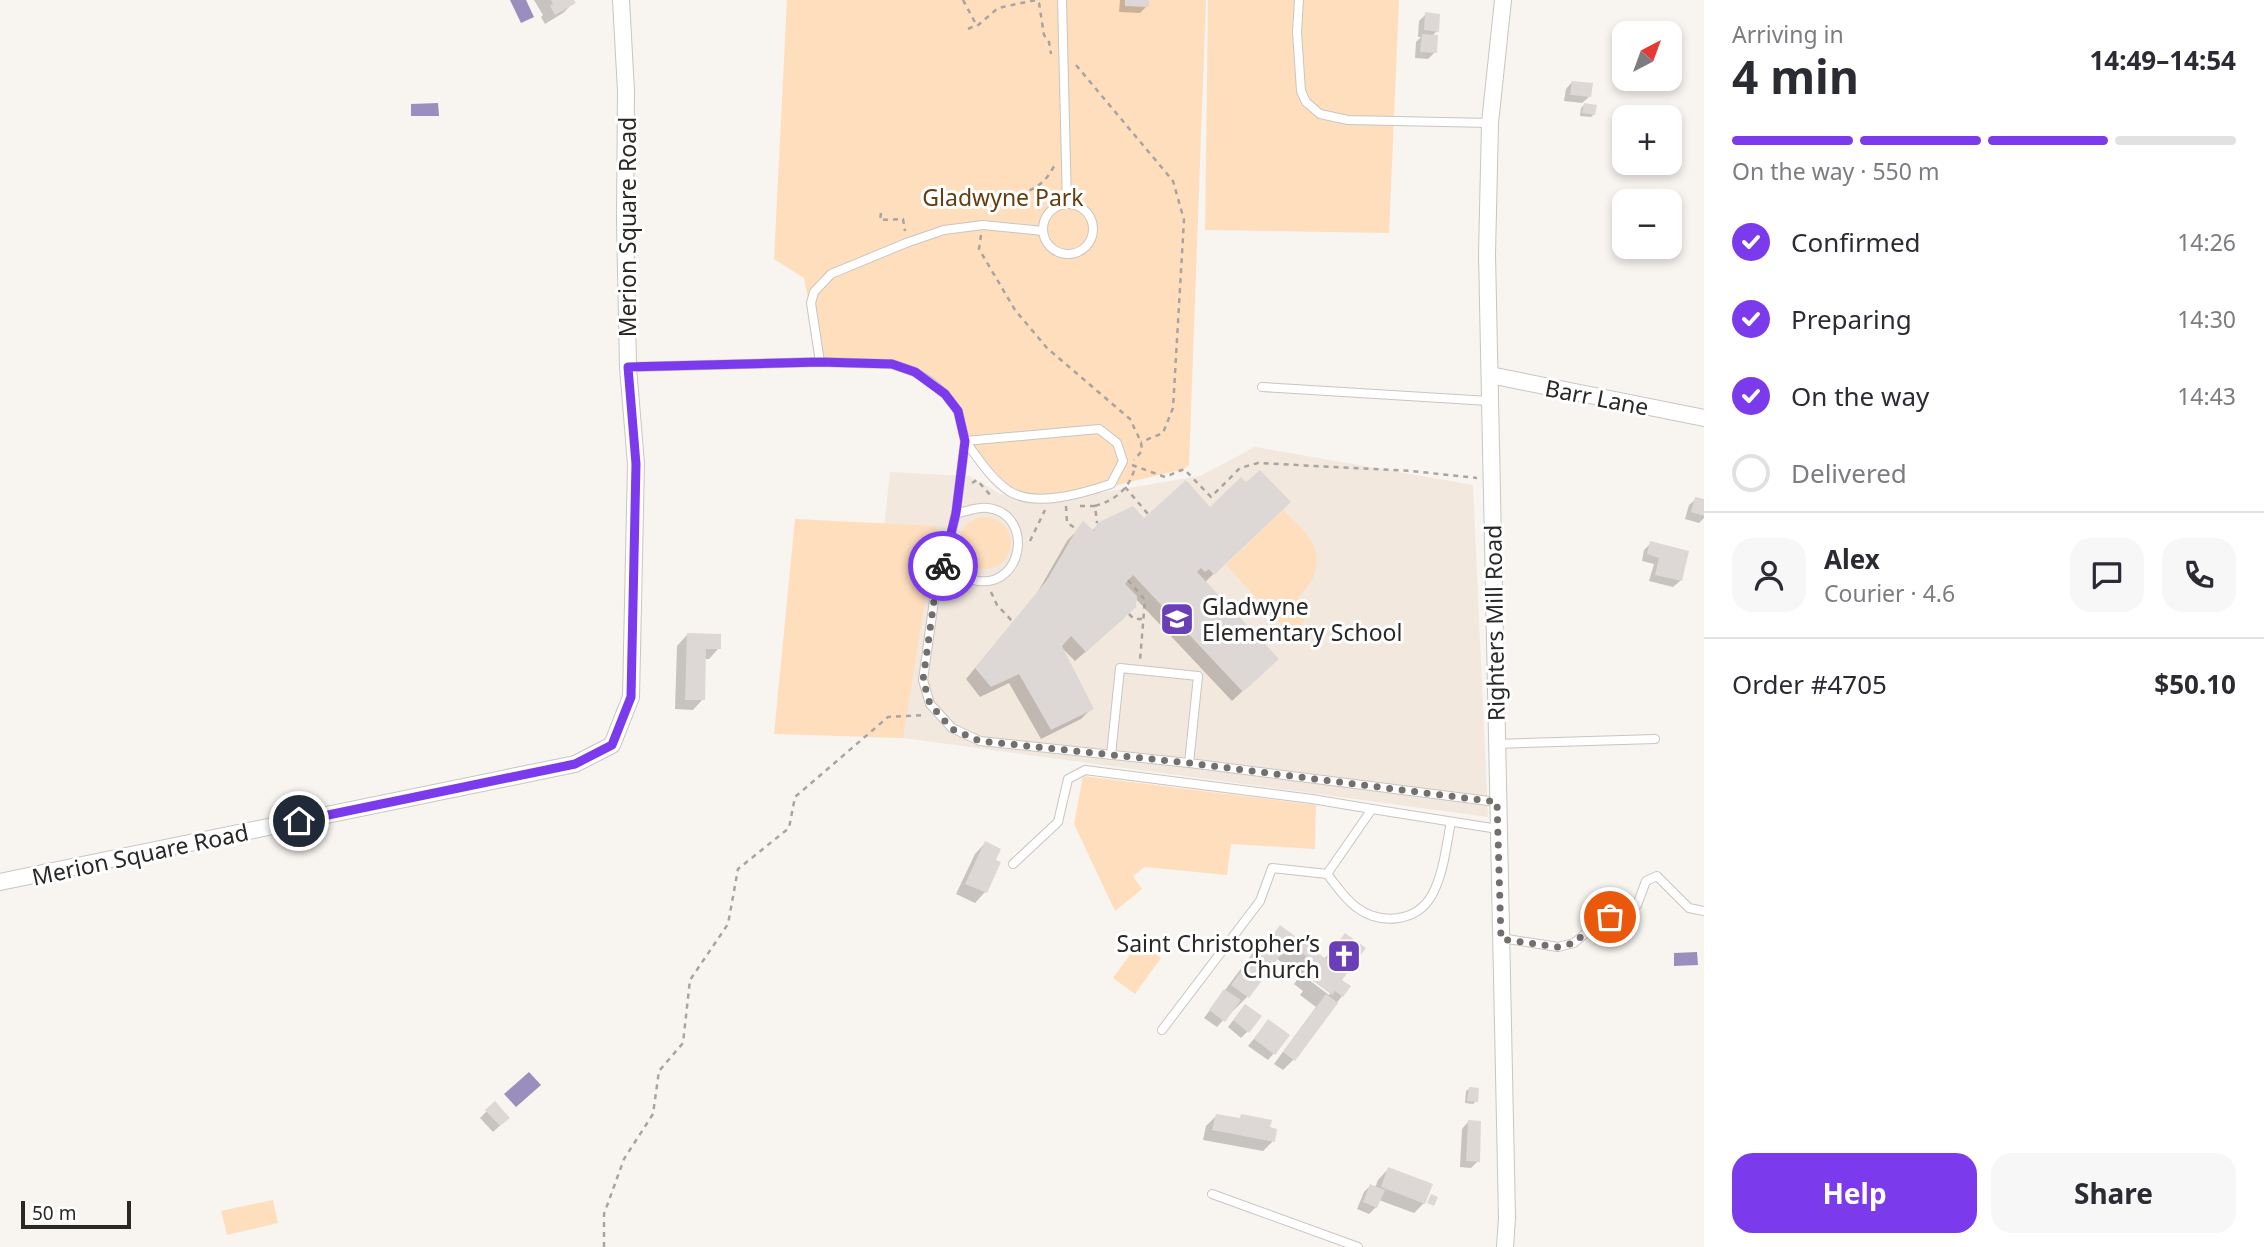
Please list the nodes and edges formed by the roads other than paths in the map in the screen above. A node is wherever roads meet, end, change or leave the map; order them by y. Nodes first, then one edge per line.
1 (621, 0) edge
2 (1062, 0) edge
3 (1299, 0) edge
4 (1503, 0) edge
5 (1490, 122) junction
6 (1067, 204) junction
7 (1043, 231) junction
8 (820, 362) junction
9 (628, 367) junction
10 (1490, 375) junction
11 (1262, 387) dead end
12 (1489, 401) junction
13 (1704, 418) edge
14 (965, 441) junction
15 (956, 513) junction
16 (944, 565) junction
17 (1655, 739) dead end
18 (1496, 744) junction
19 (1111, 755) junction
20 (1189, 763) junction
21 (1497, 802) junction
22 (1372, 809) junction
23 (1451, 822) junction
24 (1498, 829) junction
25 (1013, 864) dead end
26 (1327, 874) junction
27 (0, 883) edge
28 (1704, 911) edge
29 (1501, 939) junction
30 (1162, 1030) dead end
31 (1212, 1194) dead end
32 (1357, 1247) edge
33 (1505, 1247) edge

1 - 9 street, Merion Square Road
2 - 6 lane
3 - 5 lane
4 - 5 street, Righters Mill Road
5 - 10 street, Righters Mill Road
6 - 7 lane
6 - 7 lane
7 - 8 lane
8 - 9 lane
8 - 14 lane
9 - 27 street, Merion Square Road
10 - 12 street, Righters Mill Road
10 - 13 street, Barr Lane
11 - 12 lane
12 - 18 street, Righters Mill Road
14 - 14 lane
14 - 15 lane
15 - 16 lane
15 - 16 lane
16 - 19 lane
17 - 18 lane
18 - 21 street, Righters Mill Road
19 - 20 lane
19 - 20 lane
20 - 21 lane
21 - 24 street, Righters Mill Road
22 - 23 lane
22 - 25 lane
22 - 26 lane
23 - 24 lane
23 - 26 lane
24 - 29 street, Righters Mill Road
26 - 30 lane
28 - 29 lane
29 - 33 street, Righters Mill Road
31 - 32 lane

